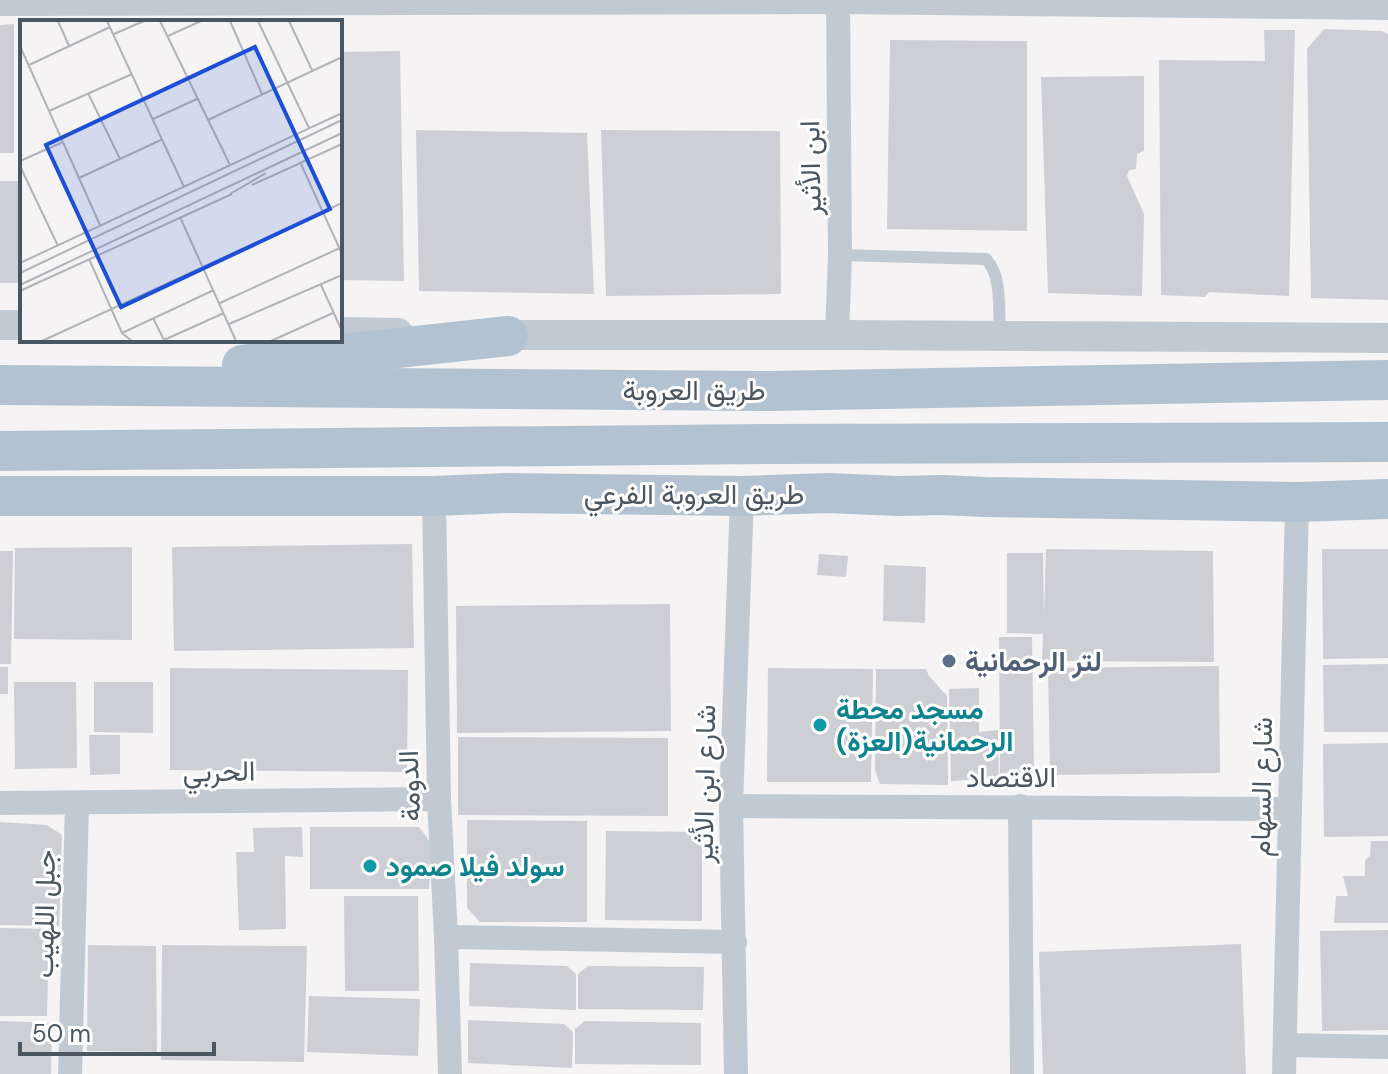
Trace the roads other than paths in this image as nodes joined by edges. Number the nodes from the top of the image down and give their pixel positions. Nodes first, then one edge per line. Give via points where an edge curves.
1 (838, 1) edge
2 (0, 4) edge
3 (1388, 8) edge
4 (47, 9) edge
5 (840, 255) junction
6 (342, 332) edge
7 (837, 335) junction
8 (508, 336) junction
9 (1000, 337) junction
10 (1388, 338) edge
11 (1388, 380) edge
12 (0, 385) edge
13 (60, 385) junction
14 (1388, 442) edge
15 (0, 451) edge
16 (0, 496) edge
17 (434, 496) junction
18 (742, 496) junction
19 (1388, 499) edge
20 (1297, 502) junction
21 (439, 799) junction
22 (0, 803) edge
23 (77, 803) junction
24 (731, 806) junction
25 (1020, 806) junction
26 (1290, 809) junction
27 (446, 937) junction
28 (735, 942) junction
29 (1285, 1045) junction
30 (1388, 1047) edge
31 (70, 1074) edge
32 (450, 1074) edge
33 (736, 1074) edge
34 (1022, 1074) edge
35 (1284, 1074) edge

1 - 3 street
1 - 4 street
1 - 5 street, ابن الأثير
2 - 4 street
5 - 7 street, ابن الأثير
5 - 9 lane via 986,259 996,277
6 - 8 street
7 - 8 street
7 - 9 street
8 - 13 main road
9 - 10 street
11 - 13 main road, طريق العروبة via 770,391
12 - 13 main road, طريق العروبة
14 - 15 main road, طريق العروبة
16 - 17 main road, طريق العروبة الفرعي
17 - 18 main road, طريق العروبة الفرعي
17 - 21 street, الدومة
18 - 20 main road, طريق العروبة الفرعي
18 - 24 street, شارع ابن الأثير
19 - 20 main road, طريق العروبة الفرعي
20 - 26 street, شارع السهام
21 - 23 street, الحربي
21 - 27 street, الدومة
22 - 23 street, الحربي
23 - 31 street, جبل اللهيب
24 - 25 street, الاقتصاد
24 - 28 street, شارع ابن الأثير
25 - 26 street, الاقتصاد
25 - 34 street
26 - 29 street, شارع السهام
27 - 28 street
27 - 32 street, الدومة
28 - 33 street, شارع ابن الأثير
29 - 30 street
29 - 35 street, شارع السهام

